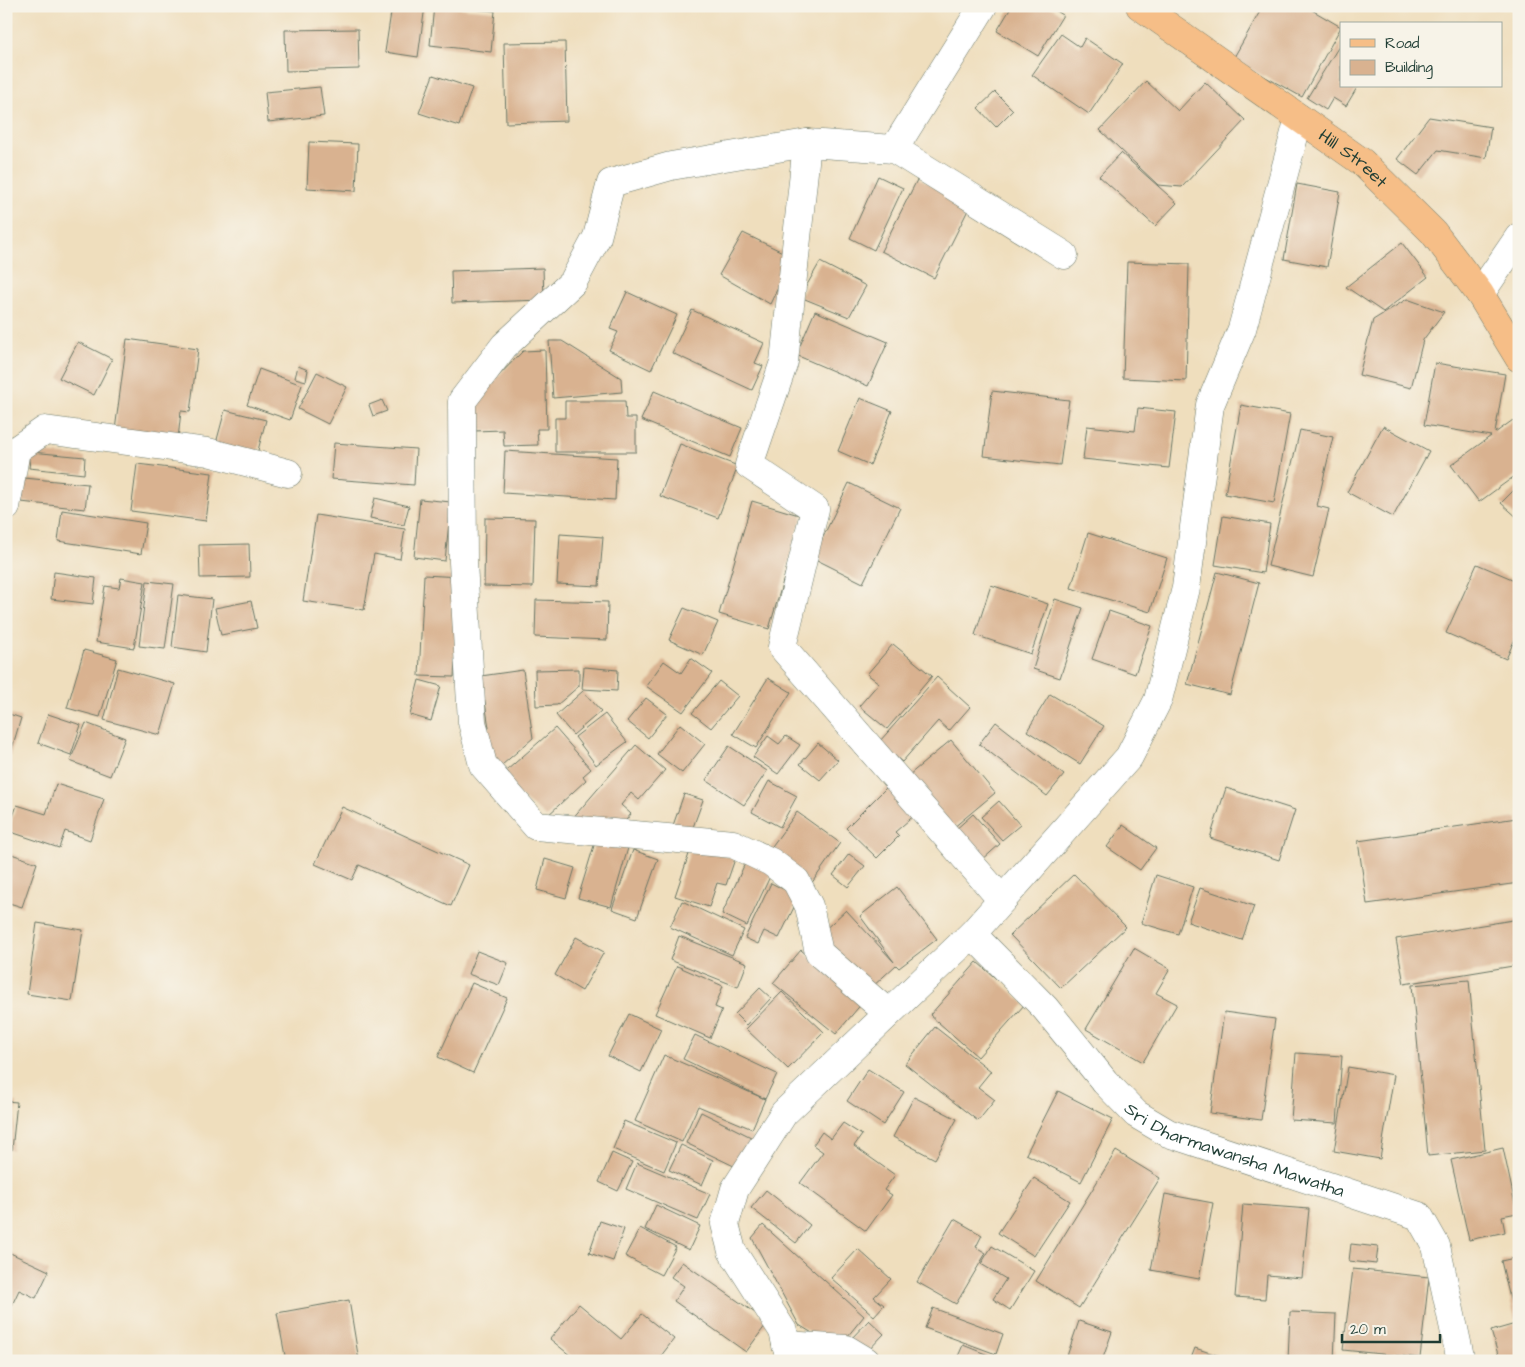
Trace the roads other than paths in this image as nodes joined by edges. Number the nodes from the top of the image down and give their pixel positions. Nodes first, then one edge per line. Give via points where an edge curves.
1 (983, 6) edge
2 (1140, 6) edge
3 (1299, 118) junction
4 (807, 143) junction
5 (894, 149) junction
6 (1519, 238) edge
7 (1064, 255) dead end
8 (1480, 294) junction
9 (1519, 358) edge
10 (288, 473) dead end
11 (6, 507) edge
12 (1002, 900) junction
13 (972, 934) junction
14 (888, 1013) junction
15 (788, 1353) edge
16 (866, 1361) edge
17 (1461, 1361) edge

1 - 5 street
2 - 3 main road, Hill Street
3 - 8 main road, Hill Street via 1362,162 1433,232
3 - 12 street via 1242,329 1210,405 1186,588 1158,700 1129,757
4 - 5 street
4 - 12 street via 784,362 749,465 814,509 782,647
4 - 14 street via 671,166 611,183 597,237 573,282 504,346 462,401 463,562 472,722 483,765 536,826 733,844 771,862 796,881 809,906 819,953
5 - 7 street
6 - 8 street
8 - 9 main road, Hill Street
10 - 11 street via 208,452 45,430 16,450
12 - 13 street
13 - 14 street
13 - 17 street, Sri Dharmawansha Mawatha via 1045,1008 1105,1082 1136,1114 1168,1133 1419,1216 1436,1246
14 - 15 street via 784,1113 735,1189 725,1224 732,1251 783,1331
15 - 16 street via 846,1349

